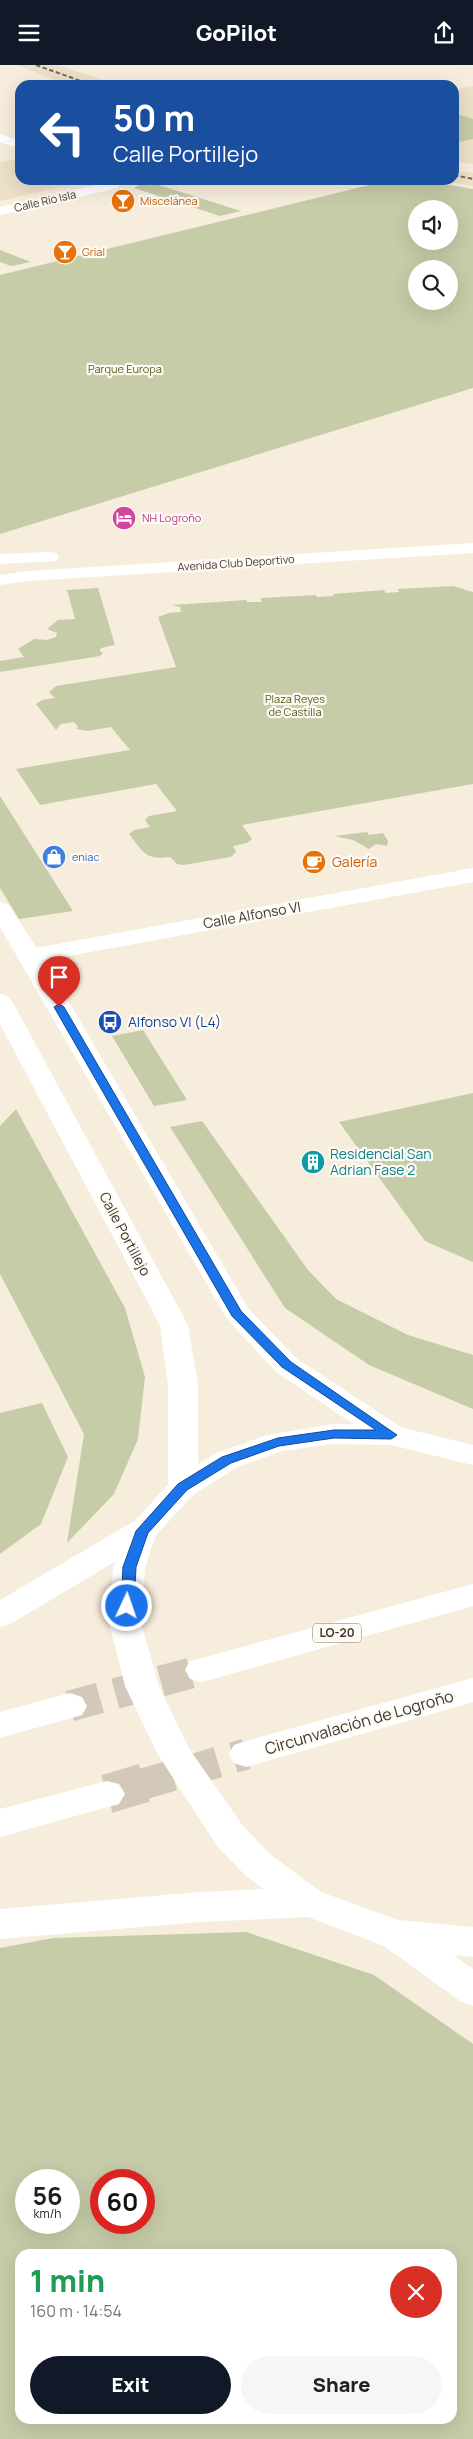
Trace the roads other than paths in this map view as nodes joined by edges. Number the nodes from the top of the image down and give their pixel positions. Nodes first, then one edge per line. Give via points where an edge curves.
1 (0, 138) edge
2 (15, 144) edge
3 (15, 147) edge
4 (0, 151) edge
5 (114, 185) edge
6 (0, 211) edge
7 (473, 548) edge
8 (64, 556) dead end
9 (0, 559) edge
10 (0, 580) edge
11 (473, 875) edge
12 (0, 909) edge
13 (30, 956) junction
14 (0, 1001) edge
15 (391, 1435) junction
16 (472, 1453) edge
17 (183, 1487) junction
18 (142, 1531) junction
19 (473, 1595) edge
20 (0, 1615) edge
21 (202, 1671) tunnel mouth
22 (473, 1689) edge
23 (70, 1706) tunnel mouth
24 (0, 1725) edge
25 (246, 1754) tunnel mouth
26 (107, 1794) tunnel mouth
27 (0, 1823) edge
28 (308, 1902) junction
29 (0, 1924) edge
30 (397, 1935) junction
31 (473, 1942) edge
32 (473, 1990) edge

1 - 2 main road
3 - 4 main road
5 - 6 main road, Calle Río Isla
7 - 10 main road, Avenida Club Deportivo
8 - 9 main road
11 - 13 main road, Calle Alfonso VI
12 - 13 main road
13 - 15 main road via 237,1313 286,1365
14 - 17 main road, Calle Portillejo via 174,1325 183,1385
15 - 16 main road
15 - 17 main road via 334,1434 278,1442 227,1460
17 - 18 main road
18 - 20 main road
18 - 28 main road via 129,1567 126,1626 142,1686 174,1753 230,1836 258,1865
19 - 21 main road, LO-20
22 - 25 main road, Circunvalación de Logroño
23 - 24 main road
26 - 27 main road
28 - 29 main road via 200,1907
28 - 30 main road
30 - 31 main road
30 - 32 main road

